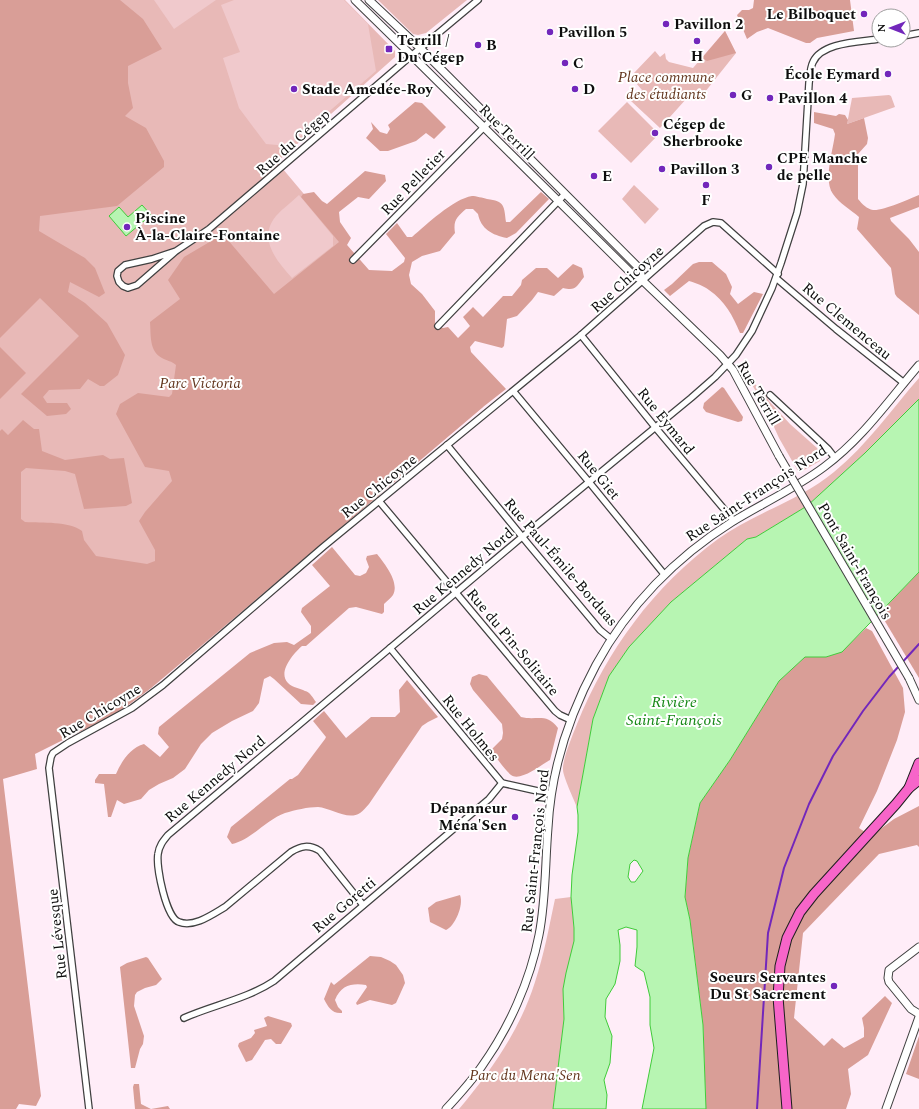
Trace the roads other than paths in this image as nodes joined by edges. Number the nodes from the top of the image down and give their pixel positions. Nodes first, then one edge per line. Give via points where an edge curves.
1 (354, 0) edge
2 (369, 0) edge
3 (478, 0) edge
4 (871, 40) edge
5 (420, 48) junction
6 (412, 55) junction
7 (490, 120) junction
8 (484, 127) junction
9 (565, 194) junction
10 (558, 201) junction
11 (713, 222) joint
12 (176, 251) junction
13 (353, 260) dead end
14 (777, 276) junction
15 (643, 281) junction
16 (438, 326) dead end
17 (582, 335) junction
18 (728, 365) junction
19 (919, 365) edge
20 (904, 383) junction
21 (514, 392) junction
22 (770, 395) dead end
23 (655, 427) junction
24 (447, 445) junction
25 (779, 456) joint
26 (835, 458) junction
27 (589, 482) junction
28 (379, 501) junction
29 (734, 521) junction
30 (522, 537) junction
31 (664, 574) junction
32 (457, 592) junction
33 (612, 639) junction
34 (390, 648) junction
35 (909, 678) junction
36 (919, 688) edge
37 (919, 700) edge
38 (571, 720) junction
39 (51, 757) joint
40 (919, 763) edge
41 (919, 780) edge
42 (502, 783) junction
43 (908, 788) junction
44 (551, 794) junction
45 (363, 905) junction
46 (919, 947) edge
47 (919, 1016) edge
48 (184, 1018) dead end
49 (89, 1109) edge
50 (446, 1109) edge
51 (787, 1109) edge
52 (886, 1109) edge

1 - 6 street, Rue Terrill
2 - 5 street, Rue Terrill
3 - 5 street, Rue du Cégep
4 - 14 street, Rue Kennedy Nord via 830,48 822,51 814,61 809,83 801,194
5 - 6 street, Rue du Cégep
5 - 7 street, Rue Terrill
6 - 8 street, Rue Terrill
6 - 12 street, Rue du Cégep via 229,212
7 - 8 street, Rue Pelletier
7 - 9 street, Rue Terrill
8 - 10 street, Rue Terrill
8 - 13 street, Rue Pelletier
9 - 10 street
9 - 15 street, Rue Terrill via 638,268
10 - 15 street, Rue Terrill via 632,274
10 - 16 street
11 - 14 street, Rue Clemenceau via 721,223
11 - 15 street, Rue Chicoyne via 704,226
12 - 12 street, Rue du Cégep via 125,265 118,271 119,282 128,288 137,285
14 - 18 street, Rue Kennedy Nord via 752,331
14 - 20 street, Rue Clemenceau via 832,325
15 - 17 street, Rue Chicoyne
15 - 18 street, Rue Terrill
17 - 21 street, Rue Chicoyne
17 - 23 street, Rue Eymard
18 - 23 street, Rue Kennedy Nord
18 - 25 street, Rue Terrill
19 - 20 street, Rue Saint-François Nord
20 - 26 street, Rue Saint-François Nord via 888,405
21 - 24 street, Rue Chicoyne
21 - 27 street, Rue Giet
22 - 26 street
23 - 27 street, Rue Kennedy Nord
23 - 29 street, Rue Eymard
24 - 28 street, Rue Chicoyne
24 - 30 street, Rue Paul-Émile-Borduas
25 - 35 street, Pont Saint-François, bridge
26 - 29 street, Rue Saint-François Nord via 809,478
27 - 30 street, Rue Kennedy Nord
27 - 31 street, Rue Giet
28 - 32 street, Rue du Pin-Solitaire
28 - 39 street, Rue Chicoyne via 147,697 112,720 68,743
29 - 31 street, Rue Saint-François Nord via 697,546
30 - 32 street, Rue Kennedy Nord
30 - 33 street, Rue Paul-Émile-Borduas via 600,630
31 - 33 street, Rue Saint-François Nord via 635,607
32 - 34 street, Rue Kennedy Nord
32 - 38 street, Rue du Pin-Solitaire via 555,711
33 - 38 street, Rue Saint-François Nord via 590,677
34 - 42 street, Rue Holmes
34 - 45 street, Rue Kennedy Nord via 168,835 159,847 158,854 160,878 168,908 179,922 191,923 225,907 291,852 302,846 320,851
35 - 36 street
35 - 37 street
38 - 44 street, Rue Saint-François Nord
39 - 49 street, Rue Lévesque via 49,768
40 - 43 main road
41 - 43 main road
42 - 44 street, Rue Holmes
42 - 45 street, Rue Goretti via 489,799
43 - 51 main road via 814,894 800,912 787,938 780,966 778,997
44 - 50 street, Rue Saint-François Nord via 542,919 525,984 511,1017 490,1055
45 - 48 street, Rue Goretti via 265,987
46 - 47 street via 888,974 889,982
47 - 52 street

